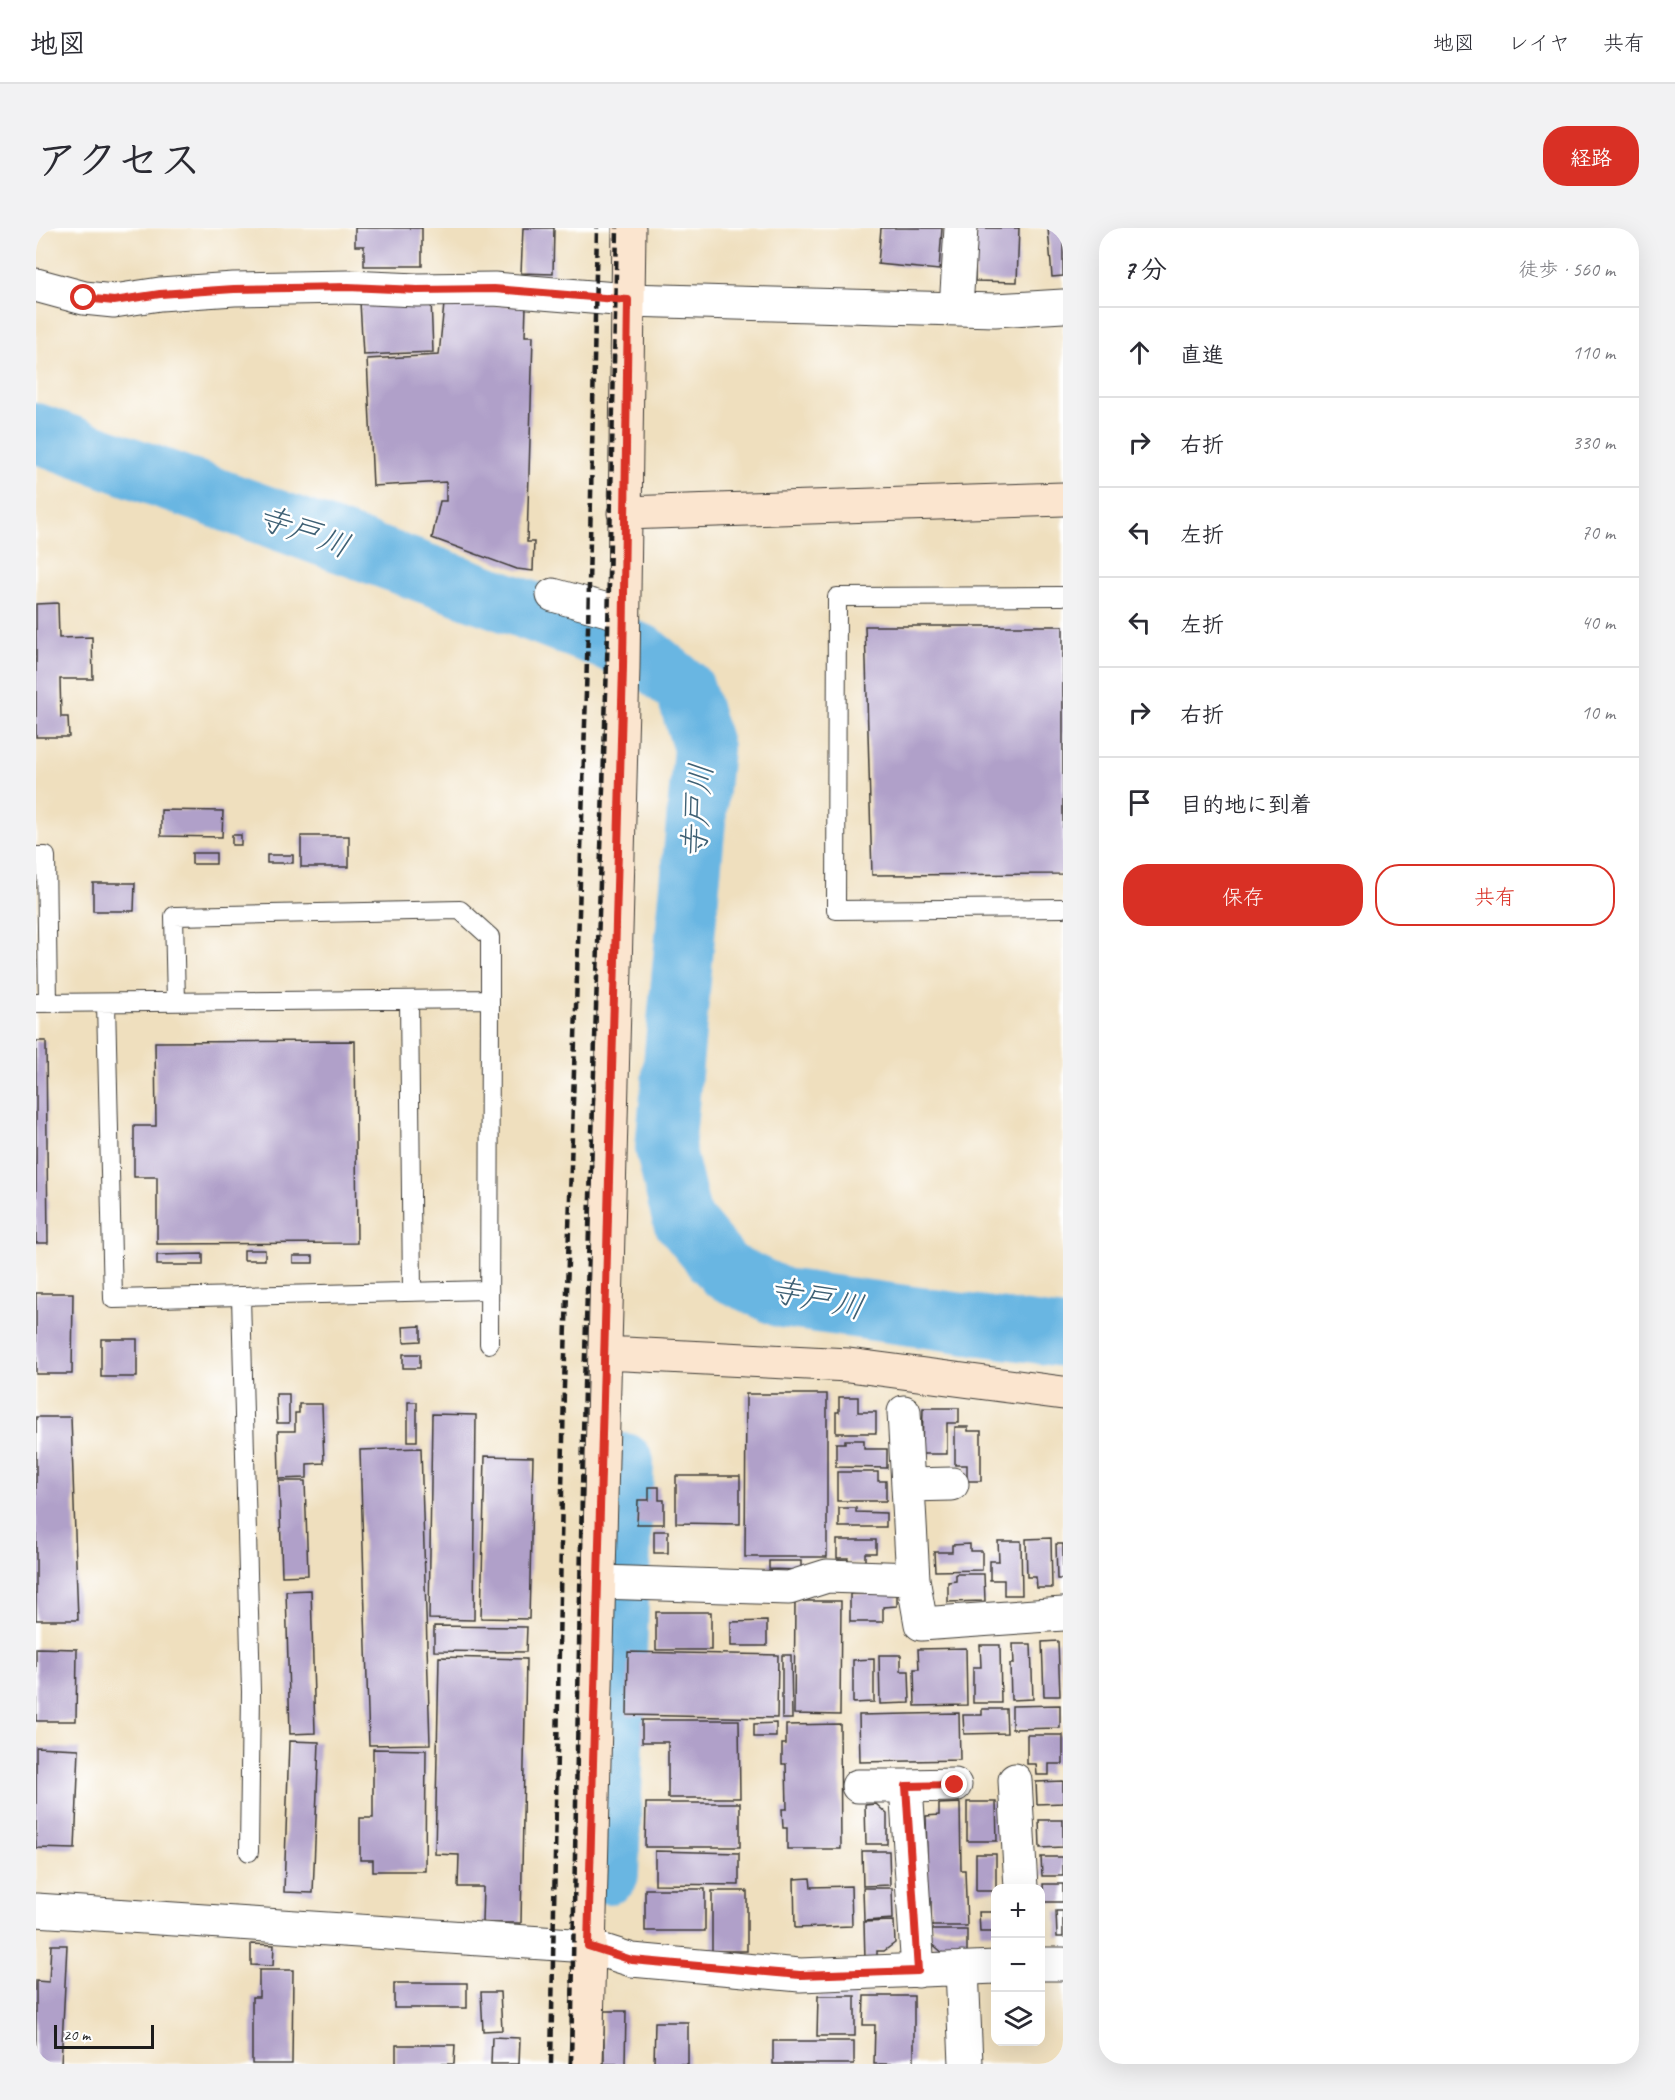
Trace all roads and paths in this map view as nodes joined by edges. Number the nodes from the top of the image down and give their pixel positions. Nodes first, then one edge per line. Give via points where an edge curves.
1 (629, 228) edge
2 (962, 228) edge
3 (36, 285) edge
4 (628, 300) junction
5 (1063, 306) edge
6 (956, 308) junction
7 (1063, 499) edge
8 (624, 513) junction
9 (554, 594) dead end
10 (1063, 596) edge
11 (622, 623) junction
12 (36, 856) edge
13 (1063, 908) edge
14 (490, 999) junction
15 (409, 1000) junction
16 (176, 1002) junction
17 (42, 1003) edge
18 (106, 1003) junction
19 (489, 1290) junction
20 (411, 1292) junction
21 (241, 1296) junction
22 (489, 1344) dead end
23 (605, 1353) junction
24 (1063, 1393) edge
25 (904, 1412) dead end
26 (952, 1484) dead end
27 (909, 1485) junction
28 (913, 1578) junction
29 (599, 1582) junction
30 (1063, 1614) edge
31 (1015, 1780) dead end
32 (955, 1785) dead end
33 (858, 1786) dead end
34 (906, 1786) junction
35 (249, 1852) dead end
36 (1021, 1884) edge
37 (36, 1910) edge
38 (588, 1946) junction
39 (1045, 1964) edge
40 (1063, 1964) edge
41 (991, 1967) edge
42 (962, 1968) junction
43 (918, 1971) junction
44 (586, 2064) edge
45 (966, 2064) edge

1 - 4 street
2 - 6 street
3 - 4 street via 84,298 114,301 191,292 348,287 494,289
4 - 6 street
4 - 8 street
5 - 6 street
7 - 8 street
8 - 11 street
9 - 11 street
10 - 13 lane via 837,597 836,910
11 - 23 street
12 - 17 lane via 46,856
14 - 15 lane
14 - 16 lane via 490,937 460,910 174,916
14 - 19 lane
15 - 16 lane
15 - 20 lane
16 - 18 lane
17 - 18 lane
18 - 21 lane via 113,1299
19 - 20 lane
19 - 22 lane
20 - 21 lane
21 - 35 lane via 251,1692
23 - 24 street via 849,1365
23 - 29 street
25 - 27 street
26 - 27 street
27 - 28 street
28 - 29 street via 827,1576 789,1588
28 - 30 street via 921,1624
29 - 38 street
31 - 36 street
32 - 34 street
33 - 34 street
34 - 43 street
37 - 38 street
38 - 43 street via 632,1960 800,1975
38 - 44 street
39 - 40 street
41 - 42 street
42 - 43 street
42 - 45 street

